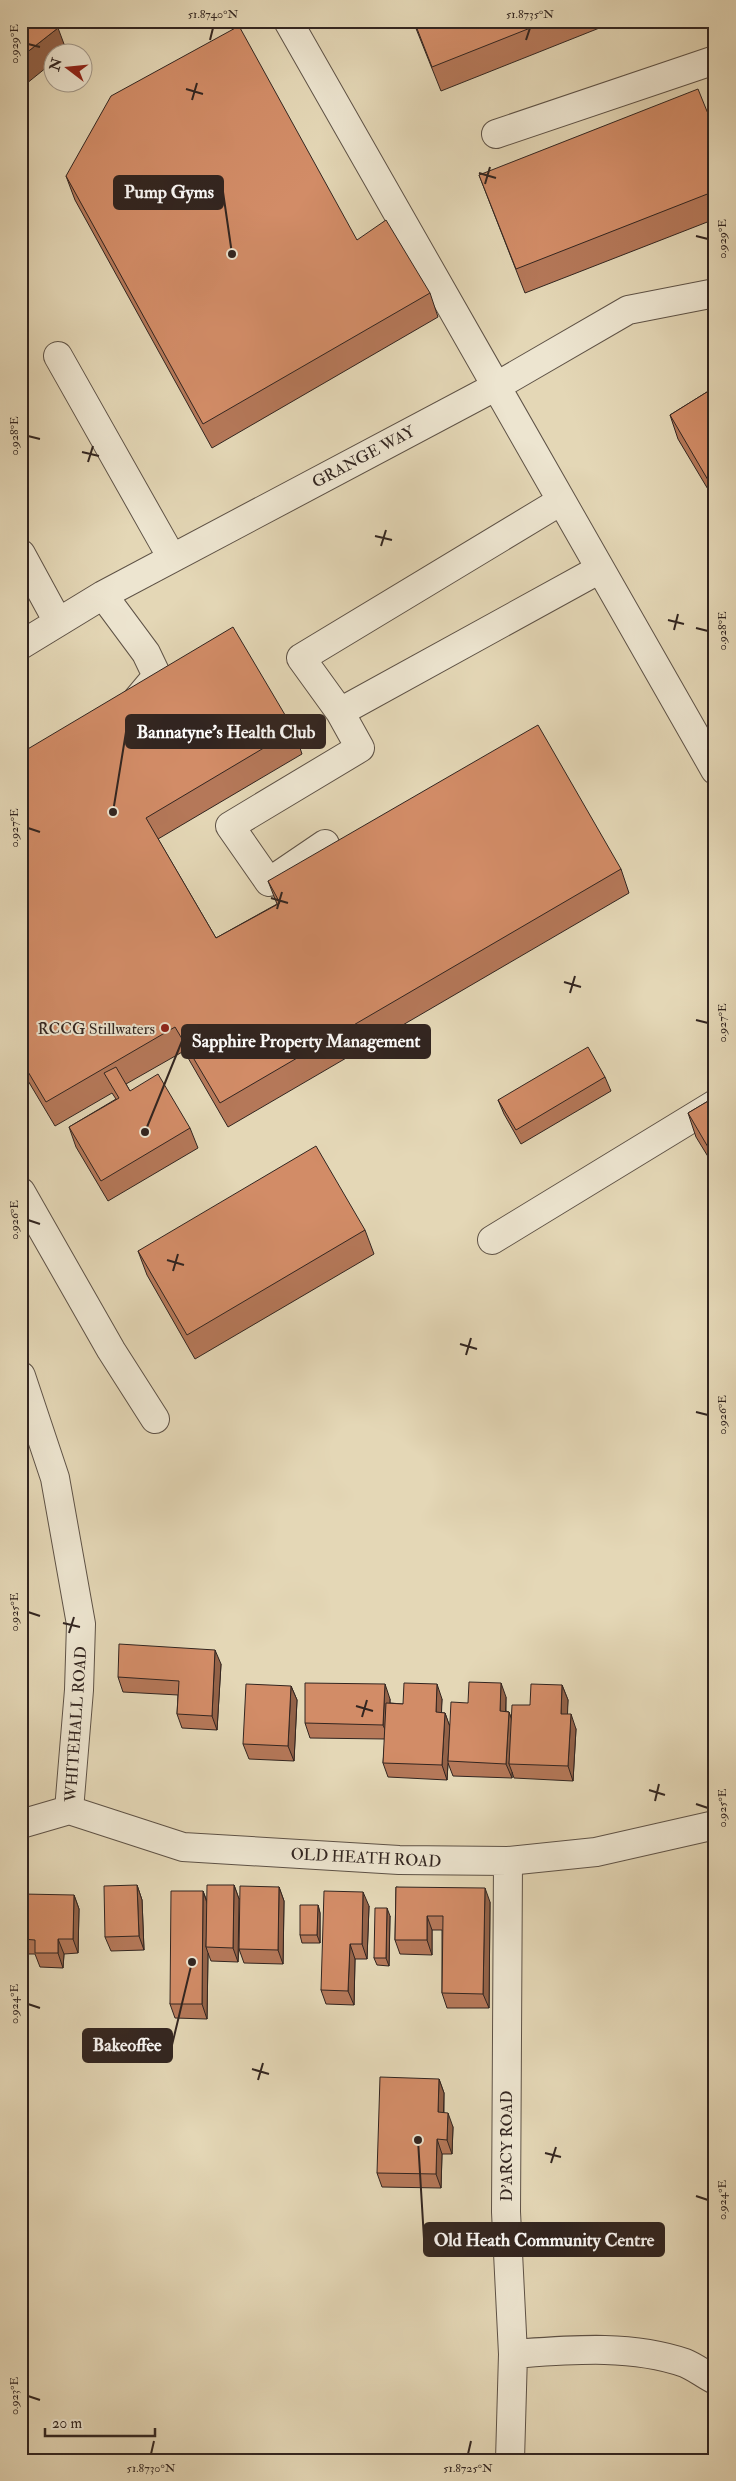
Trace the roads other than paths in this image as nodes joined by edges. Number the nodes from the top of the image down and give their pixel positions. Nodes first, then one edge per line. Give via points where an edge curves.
1 (288, 21) edge
2 (715, 60) edge
3 (496, 134) dead end
4 (715, 292) edge
5 (58, 356) dead end
6 (495, 386) junction
7 (561, 501) junction
8 (21, 555) edge
9 (172, 558) junction
10 (600, 570) junction
11 (103, 595) junction
12 (58, 622) junction
13 (21, 645) edge
14 (340, 712) junction
15 (111, 715) edge
16 (715, 770) edge
17 (325, 844) dead end
18 (715, 1104) edge
19 (21, 1192) edge
20 (492, 1240) dead end
21 (21, 1376) edge
22 (155, 1419) dead end
23 (69, 1810) junction
24 (21, 1824) edge
25 (715, 1825) edge
26 (508, 1861) junction
27 (513, 2354) junction
28 (715, 2380) edge
29 (510, 2460) edge

1 - 6 street via 460,319
2 - 3 street
4 - 6 street, GRANGE WAY via 628,310
5 - 9 street
6 - 7 street
6 - 9 street, GRANGE WAY
7 - 10 street
7 - 14 street via 301,658
8 - 12 street
9 - 11 street, GRANGE WAY
10 - 14 street
10 - 16 street
11 - 12 street, GRANGE WAY
11 - 15 street via 146,653 157,676 136,700
12 - 13 street, GRANGE WAY
14 - 17 street via 360,748 230,826 270,882
18 - 20 street
19 - 22 street via 111,1350
21 - 23 street, WHITEHALL ROAD via 55,1478 81,1624
23 - 24 street
23 - 26 street, OLD HEATH ROAD via 183,1848 399,1860
25 - 26 street, OLD HEATH ROAD via 596,1852
26 - 27 street, D'ARCY ROAD via 506,2212
27 - 28 street via 582,2350 650,2355 686,2363
27 - 29 street, D'ARCY ROAD

